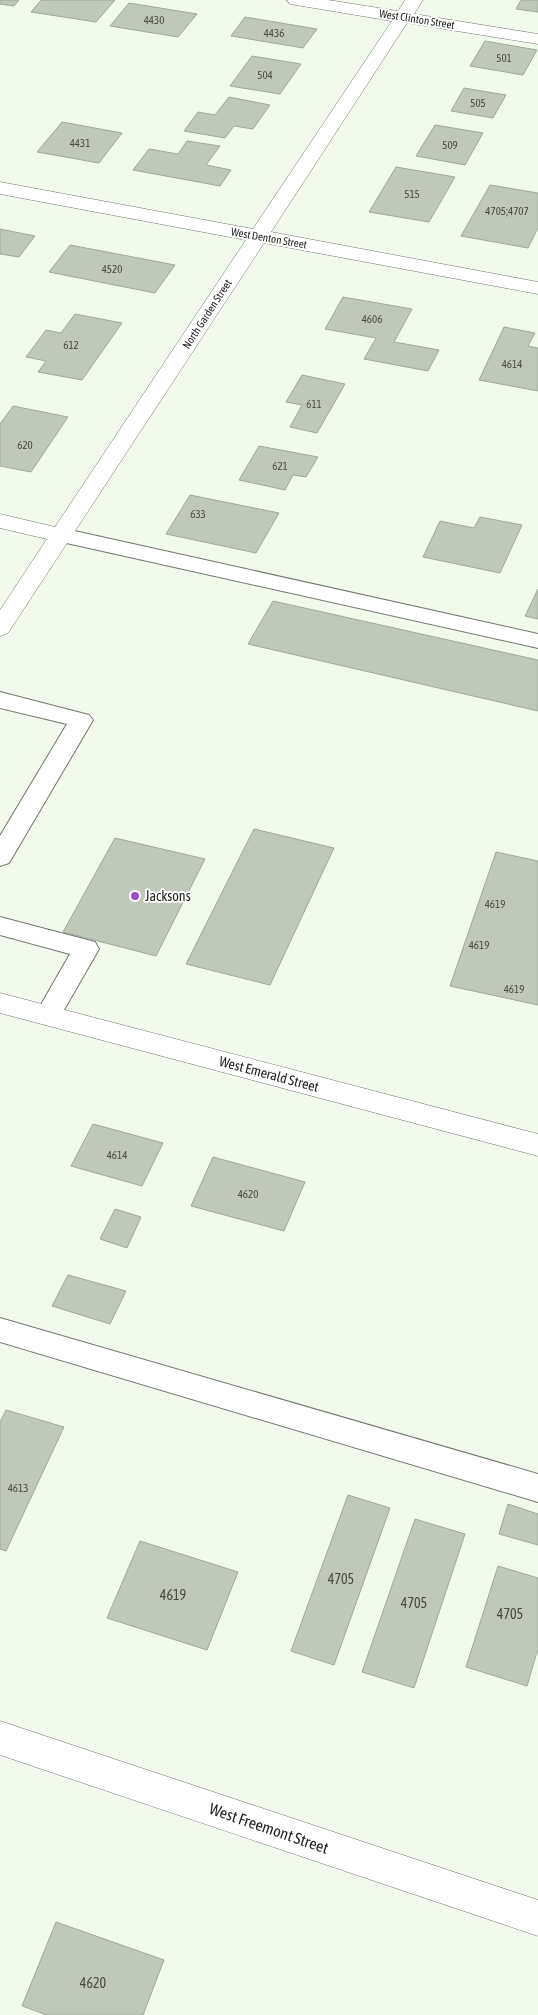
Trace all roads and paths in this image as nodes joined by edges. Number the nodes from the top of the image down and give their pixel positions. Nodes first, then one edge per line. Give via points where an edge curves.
1 (296, 0) edge
2 (414, 0) edge
3 (403, 17) junction
4 (538, 39) edge
5 (0, 188) edge
6 (259, 236) junction
7 (538, 288) edge
8 (0, 521) edge
9 (62, 535) junction
10 (0, 628) edge
11 (538, 641) edge
12 (0, 700) edge
13 (0, 856) edge
14 (0, 926) edge
15 (0, 1002) edge
16 (48, 1015) junction
17 (538, 1146) edge
18 (0, 1330) edge
19 (538, 1488) edge
20 (0, 1738) edge
21 (538, 1918) edge

1 - 3 street, West Clinton Street
2 - 3 street, North Garden Street
3 - 4 street, West Clinton Street
3 - 6 street, North Garden Street
5 - 6 street, West Denton Street
6 - 7 street, West Denton Street
6 - 9 street, North Garden Street
8 - 9 street
9 - 10 street, North Garden Street
9 - 11 lane
12 - 13 lane via 81,720
14 - 16 lane via 86,949
15 - 16 street, West Emerald Street
16 - 17 street, West Emerald Street
18 - 19 lane
20 - 21 street, West Freemont Street

